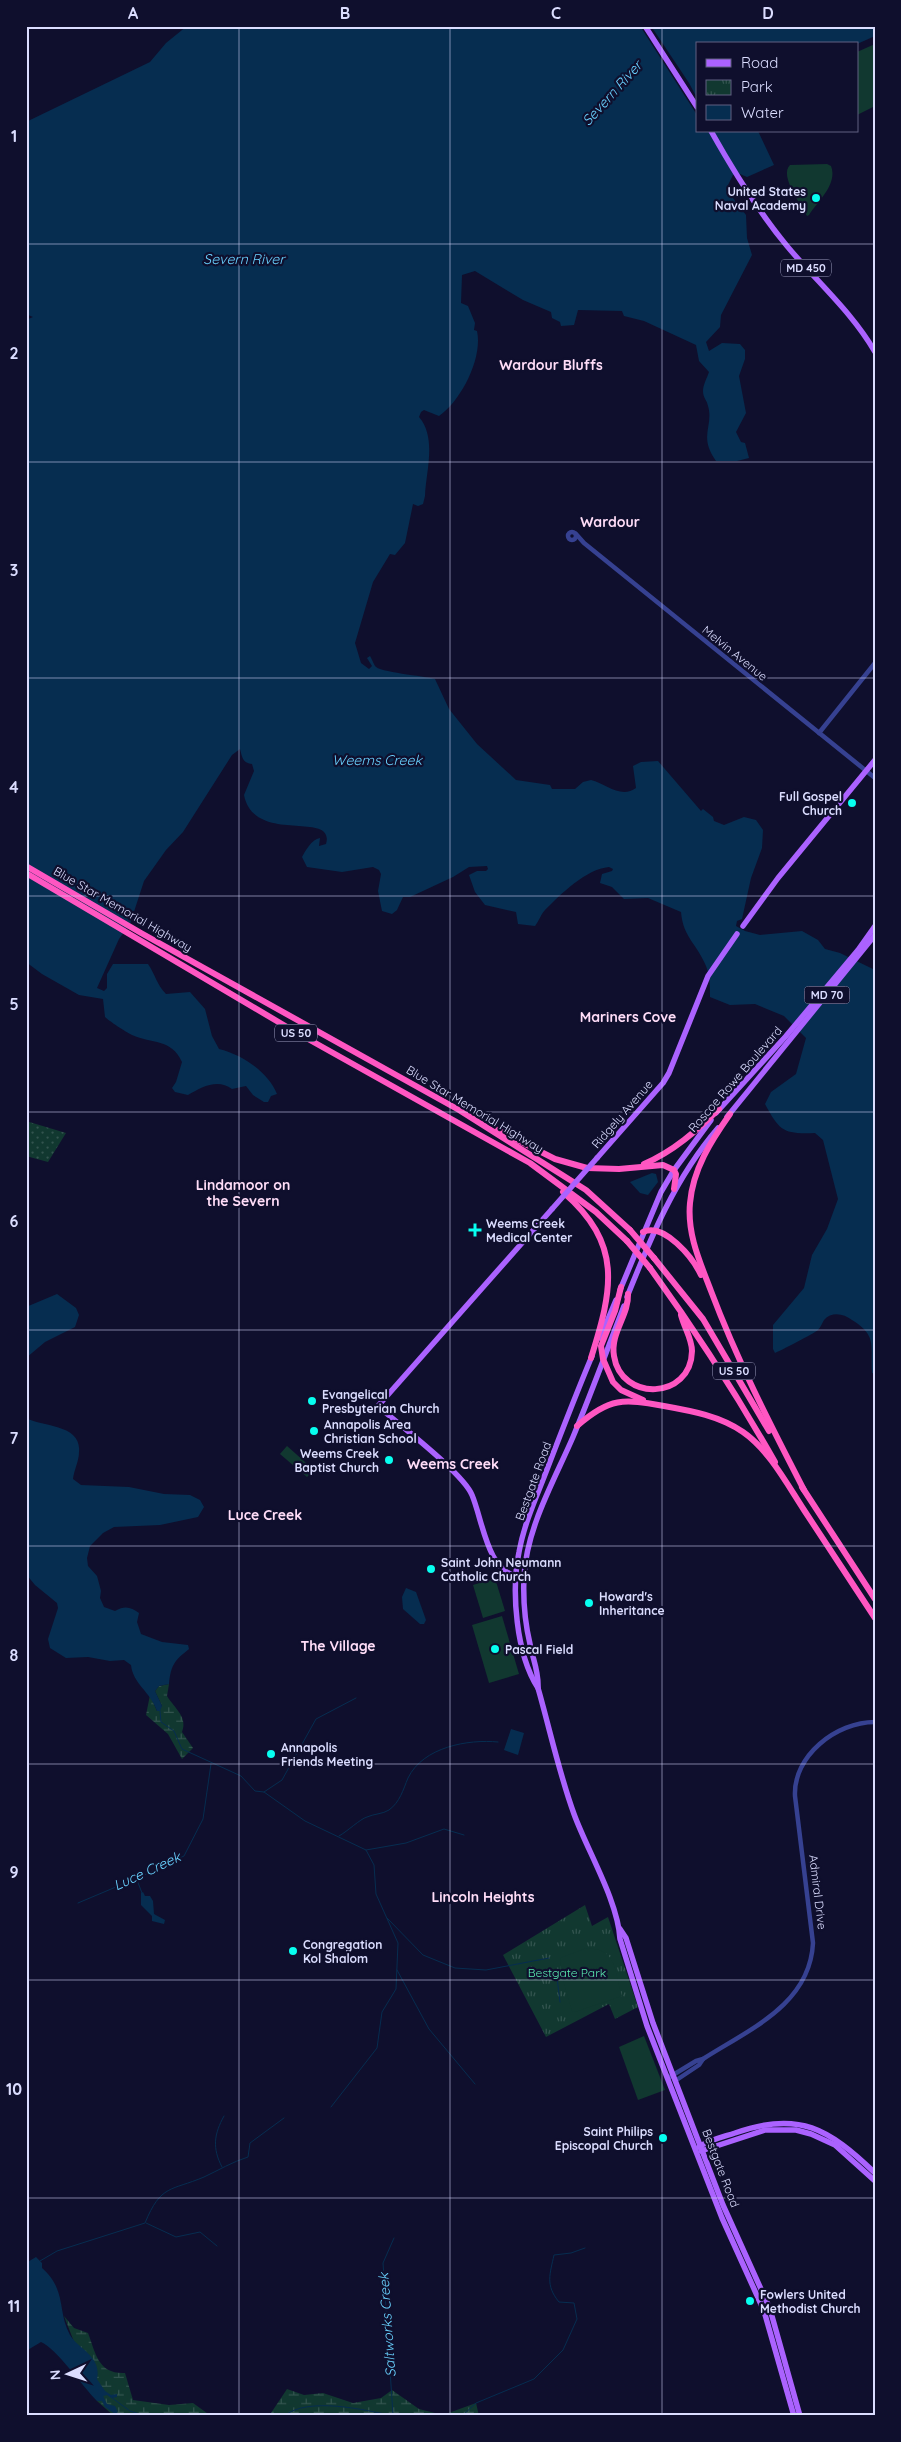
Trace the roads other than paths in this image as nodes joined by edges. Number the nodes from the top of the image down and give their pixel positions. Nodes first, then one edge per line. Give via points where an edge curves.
1 (645, 26) edge
2 (696, 105) edge
3 (712, 132) edge
4 (875, 352) edge
5 (575, 537) dead end
6 (875, 663) edge
7 (819, 733) junction
8 (875, 760) edge
9 (866, 771) junction
10 (875, 778) edge
11 (26, 866) edge
12 (26, 873) edge
13 (742, 926) joint
14 (875, 926) edge
15 (737, 934) joint
16 (875, 935) edge
17 (140, 936) junction
18 (859, 952) junction
19 (791, 1035) junction
20 (720, 1109) junction
21 (459, 1110) junction
22 (730, 1114) junction
23 (458, 1122) junction
24 (633, 1168) junction
25 (674, 1170) junction
26 (674, 1189) junction
27 (655, 1230) junction
28 (643, 1232) junction
29 (621, 1287) junction
30 (628, 1294) junction
31 (678, 1306) junction
32 (717, 1307) junction
33 (591, 1358) junction
34 (603, 1359) junction
35 (651, 1404) junction
36 (577, 1426) junction
37 (790, 1489) junction
38 (804, 1490) junction
39 (516, 1577) junction
40 (524, 1578) junction
41 (875, 1599) edge
42 (875, 1618) edge
43 (538, 1688) junction
44 (875, 1722) edge
45 (672, 2079) junction
46 (702, 2149) junction
47 (696, 2151) junction
48 (875, 2173) edge
49 (875, 2181) edge
50 (770, 2318) junction
51 (794, 2416) edge
52 (800, 2416) edge

1 - 2 main road
3 - 4 main road, MD 450 via 762,215 853,321
5 - 7 street, Melvin Avenue
6 - 7 street
7 - 9 street, Melvin Avenue
8 - 9 main road, Ridgely Avenue
9 - 10 street, Melvin Avenue
9 - 13 main road, Ridgely Avenue
11 - 17 highway, Blue Star Memorial Highway / US 50
12 - 17 highway, Blue Star Memorial Highway / US 50
13 - 15 street, Ridgely Avenue
14 - 18 main road, Roscoe Rowe Boulevard / MD 70
15 - 39 main road, Ridgely Avenue, bridge via 708,976 666,1078 654,1096 378,1406 467,1486 493,1558 506,1574
16 - 18 main road, Roscoe Rowe Boulevard / MD 70
17 - 21 highway, Blue Star Memorial Highway / US 50
17 - 23 highway, Blue Star Memorial Highway / US 50 via 292,1030
18 - 19 main road, Roscoe Rowe Boulevard / MD 70
19 - 20 main road, Roscoe Rowe Boulevard / MD 70
19 - 22 main road, Roscoe Rowe Boulevard / MD 70
20 - 24 highway via 669,1152
20 - 25 main road, Roscoe Rowe Boulevard / MD 70
21 - 24 highway via 562,1161 587,1168
21 - 38 highway, Blue Star Memorial Highway / US 50, bridge via 586,1190 630,1230 703,1318
22 - 26 main road, Roscoe Rowe Boulevard / MD 70 via 697,1154
22 - 32 highway via 703,1157 690,1204 693,1240
23 - 31 highway, Blue Star Memorial Highway / US 50, bridge via 550,1176 596,1212 627,1241
23 - 33 highway via 554,1184 578,1205 598,1230 609,1282
24 - 25 highway via 663,1165
25 - 26 highway
25 - 28 main road, Roscoe Rowe Boulevard / MD 70
26 - 27 main road, Roscoe Rowe Boulevard / MD 70
27 - 28 highway
27 - 30 main road, Roscoe Rowe Boulevard / MD 70
27 - 32 highway via 676,1243 691,1258
28 - 29 main road, Roscoe Rowe Boulevard / MD 70
29 - 33 main road, Bestgate Road / MD 70
29 - 34 highway via 601,1346
30 - 31 highway via 615,1334 613,1354 621,1376 640,1388 658,1391 667,1388 689,1368 692,1349
30 - 34 main road, Bestgate Road / MD 70
31 - 37 highway, Blue Star Memorial Highway / US 50 via 753,1422
32 - 38 highway via 750,1384
33 - 39 main road, Bestgate Road / MD 70 via 530,1516 519,1552
34 - 35 highway via 613,1382 621,1390
34 - 36 main road, Bestgate Road / MD 70
35 - 36 highway via 625,1401 608,1404
35 - 37 highway via 711,1416 744,1433 759,1446
36 - 40 main road, Bestgate Road / MD 70 via 533,1530
37 - 42 highway, US 50
38 - 41 highway, US 50
39 - 40 main road
39 - 43 main road, Bestgate Road / MD 70 via 520,1637 530,1676
40 - 43 main road, Bestgate Road / MD 70 via 525,1617 539,1676
43 - 45 main road, Bestgate Road / MD 70 via 567,1791 619,1928 626,1938 645,2009
44 - 45 street, Admiral Drive via 851,1726 824,1741 808,1756 797,1775 795,1796 813,1936 812,1958 805,1978 785,2005 699,2065
45 - 46 main road, Bestgate Road
45 - 47 main road, Bestgate Road
46 - 47 main road
46 - 48 main road via 758,2126 797,2124 831,2136
46 - 49 main road via 765,2130 803,2131 835,2145
46 - 50 main road, Bestgate Road
47 - 50 main road, Bestgate Road via 722,2218
50 - 51 main road, Bestgate Road
50 - 52 main road, Bestgate Road

